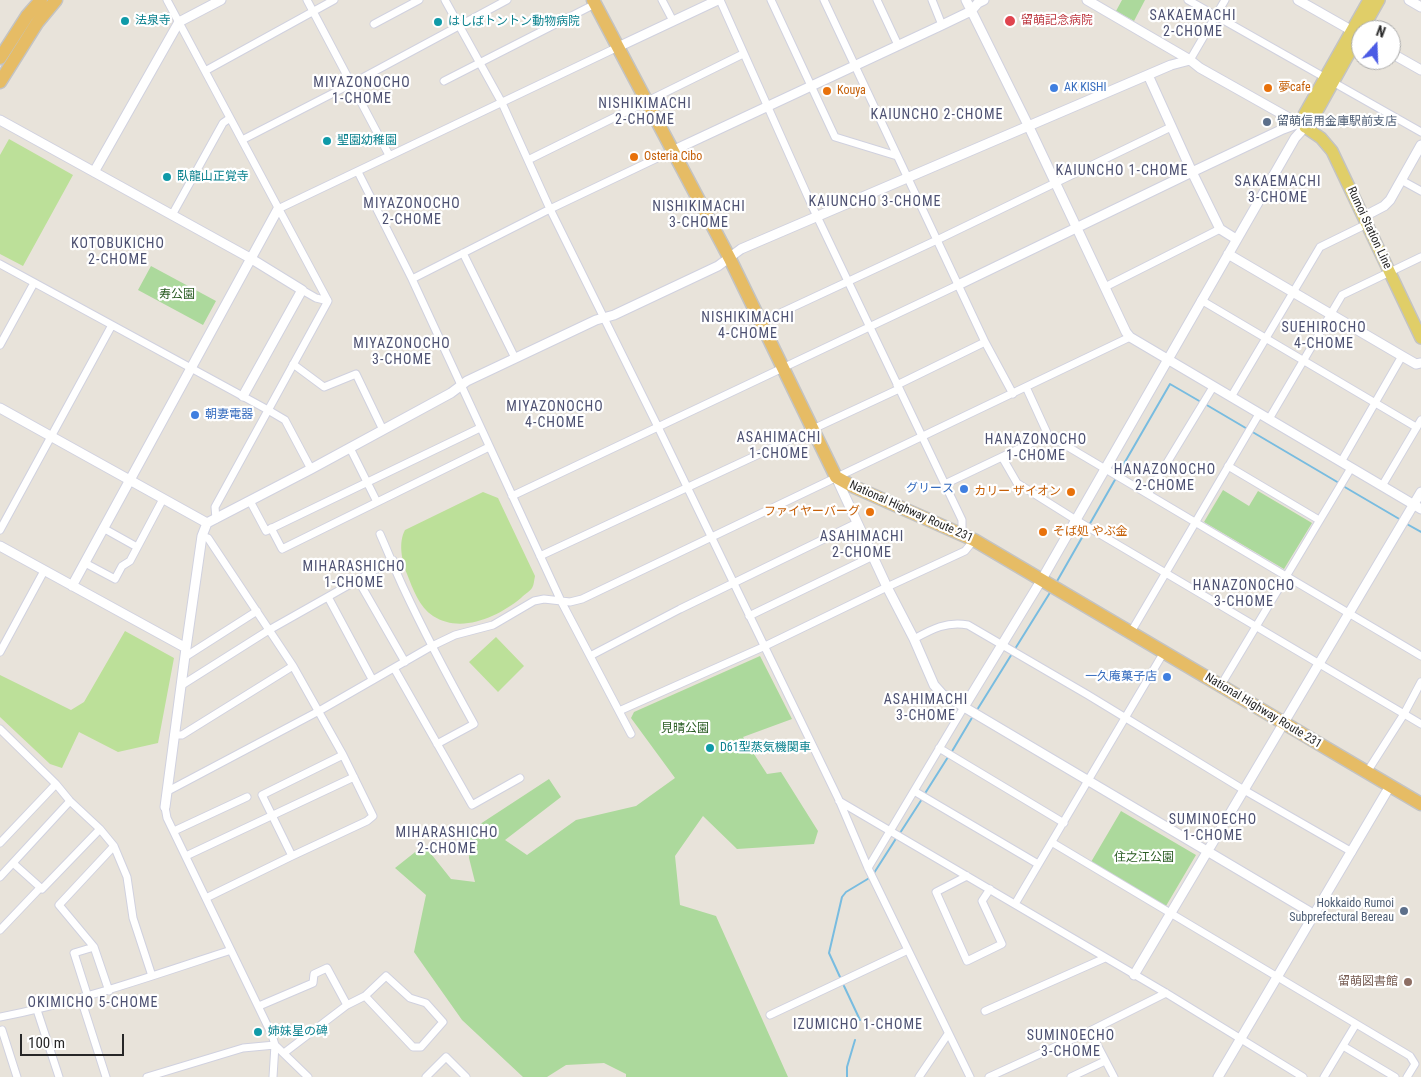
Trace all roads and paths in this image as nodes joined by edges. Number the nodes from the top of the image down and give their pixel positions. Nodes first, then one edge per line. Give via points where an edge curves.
1 (41, 0) edge
2 (56, 0) edge
3 (167, 0) edge
4 (222, 0) edge
5 (307, 0) edge
6 (334, 0) edge
7 (419, 0) edge
8 (446, 0) edge
9 (508, 0) edge
10 (662, 0) edge
11 (719, 0) edge
12 (771, 0) edge
13 (824, 0) edge
14 (877, 0) edge
15 (932, 0) edge
16 (966, 0) edge
17 (984, 0) edge
18 (1086, 0) edge
19 (1188, 0) edge
20 (1225, 0) edge
21 (1298, 0) edge
22 (1368, 0) edge
23 (1379, 0) edge
24 (1409, 0) edge
25 (594, 2) edge
26 (1421, 7) edge
27 (971, 11) junction
28 (313, 12) junction
29 (1216, 16) junction
30 (1363, 20) edge
31 (1367, 20) edge
32 (673, 21) junction
33 (178, 22) junction
34 (374, 24) dead end
35 (942, 25) junction
36 (460, 26) junction
37 (1351, 29) edge
38 (898, 45) junction
39 (1351, 46) edge
40 (618, 47) junction
41 (743, 54) junction
42 (0, 58) edge
43 (1401, 59) edge
44 (1190, 60) junction
45 (480, 62) junction
46 (855, 66) junction
47 (1421, 70) edge
48 (205, 71) junction
49 (1148, 75) junction
50 (1329, 80) junction
51 (444, 81) dead end
52 (0, 82) edge
53 (351, 84) junction
54 (811, 86) junction
55 (502, 103) junction
56 (646, 103) junction
57 (766, 106) junction
58 (230, 118) junction
59 (0, 120) edge
60 (1302, 125) junction
61 (1029, 126) junction
62 (1171, 127) junction
63 (1421, 132) edge
64 (242, 140) junction
65 (1421, 145) edge
66 (672, 151) junction
67 (389, 155) junction
68 (897, 156) junction
69 (528, 160) junction
70 (94, 172) junction
71 (358, 172) junction
72 (1192, 172) junction
73 (907, 178) junction
74 (1401, 180) junction
75 (1055, 183) junction
76 (1421, 191) edge
77 (278, 209) junction
78 (550, 209) junction
79 (172, 215) junction
80 (817, 216) junction
81 (1365, 221) junction
82 (1077, 228) junction
83 (1220, 229) junction
84 (937, 240) junction
85 (1236, 240) junction
86 (462, 253) junction
87 (1228, 254) junction
88 (1421, 257) edge
89 (250, 258) junction
90 (730, 259) junction
91 (0, 264) edge
92 (1390, 272) junction
93 (412, 279) junction
94 (848, 282) junction
95 (34, 283) junction
96 (958, 285) junction
97 (1105, 287) junction
98 (302, 290) junction
99 (1292, 292) junction
100 (328, 300) junction
101 (1201, 300) junction
102 (1331, 315) junction
103 (605, 318) junction
104 (761, 322) junction
105 (112, 325) junction
106 (870, 328) junction
107 (1420, 333) edge
108 (1130, 337) junction
109 (1265, 338) junction
110 (985, 342) junction
111 (0, 345) edge
112 (1402, 356) junction
113 (515, 358) junction
114 (1167, 359) junction
115 (1304, 361) junction
116 (1421, 363) edge
117 (293, 364) junction
118 (784, 368) junction
119 (190, 369) junction
120 (460, 386) junction
121 (898, 387) junction
122 (1026, 387) junction
123 (1214, 387) junction
124 (1013, 394) junction
125 (243, 396) junction
126 (1231, 397) junction
127 (1375, 403) junction
128 (0, 408) edge
129 (268, 410) junction
130 (1259, 414) junction
131 (1269, 419) junction
132 (1421, 420) edge
133 (658, 427) junction
134 (480, 428) junction
135 (813, 428) junction
136 (1416, 428) junction
137 (383, 430) junction
138 (1048, 434) junction
139 (51, 436) junction
140 (921, 436) junction
141 (489, 447) junction
142 (350, 448) junction
143 (1002, 457) junction
144 (1341, 462) junction
145 (1228, 466) junction
146 (1105, 468) junction
147 (1351, 468) junction
148 (311, 469) junction
149 (836, 477) junction
150 (129, 480) junction
151 (368, 482) junction
152 (945, 484) junction
153 (1382, 486) junction
154 (688, 488) junction
155 (1421, 492) edge
156 (1148, 494) junction
157 (512, 496) junction
158 (163, 499) junction
159 (250, 501) junction
160 (378, 502) junction
161 (1417, 507) edge
162 (216, 519) junction
163 (1076, 520) junction
164 (1319, 520) junction
165 (1194, 522) junction
166 (206, 523) junction
167 (857, 523) junction
168 (103, 528) junction
169 (271, 528) junction
170 (0, 530) edge
171 (380, 534) dead end
172 (202, 536) junction
173 (711, 536) junction
174 (968, 537) junction
175 (0, 546) edge
176 (137, 547) junction
177 (540, 556) junction
178 (873, 556) junction
179 (392, 560) junction
180 (85, 563) junction
181 (44, 571) junction
182 (1165, 573) junction
183 (1286, 577) junction
184 (1042, 579) junction
185 (358, 580) junction
186 (733, 582) junction
187 (72, 586) junction
188 (887, 586) junction
189 (328, 597) junction
190 (561, 601) junction
191 (256, 611) junction
192 (1349, 614) junction
193 (749, 616) junction
194 (1256, 627) junction
195 (269, 630) junction
196 (1131, 632) junction
197 (914, 639) junction
198 (1002, 644) junction
199 (432, 646) junction
200 (763, 647) junction
201 (0, 652) edge
202 (185, 652) junction
203 (1164, 652) junction
204 (590, 656) junction
205 (1421, 656) edge
206 (405, 662) junction
207 (1320, 664) junction
208 (293, 666) junction
209 (394, 668) junction
210 (372, 679) junction
211 (1421, 682) edge
212 (182, 685) junction
213 (1221, 685) junction
214 (964, 707) junction
215 (319, 710) junction
216 (619, 711) junction
217 (1404, 714) junction
218 (1125, 717) junction
219 (1283, 723) junction
220 (1421, 724) edge
221 (0, 729) edge
222 (631, 734) dead end
223 (174, 735) junction
224 (437, 744) junction
225 (940, 748) junction
226 (343, 755) junction
227 (1367, 772) junction
228 (354, 777) junction
229 (520, 778) dead end
230 (1089, 781) junction
231 (56, 784) junction
232 (1390, 786) junction
233 (1244, 790) junction
234 (168, 791) junction
235 (914, 791) junction
236 (247, 797) dead end
237 (839, 800) junction
238 (70, 801) junction
239 (1421, 804) edge
240 (165, 808) joint
241 (272, 815) junction
242 (1064, 823) junction
243 (100, 829) junction
244 (174, 831) junction
245 (889, 831) junction
246 (0, 843) edge
247 (1052, 843) junction
248 (114, 846) junction
249 (1207, 851) junction
250 (1352, 852) junction
251 (186, 856) junction
252 (292, 856) junction
253 (13, 862) junction
254 (1038, 864) junction
255 (868, 868) junction
256 (967, 876) junction
257 (0, 877) edge
258 (40, 888) junction
259 (990, 889) junction
260 (206, 898) junction
261 (1015, 904) junction
262 (1170, 913) junction
263 (1314, 915) junction
264 (0, 930) edge
265 (94, 947) junction
266 (232, 950) junction
267 (908, 950) junction
268 (1105, 958) junction
269 (1134, 975) junction
270 (152, 976) junction
271 (1277, 977) junction
272 (109, 991) junction
273 (1166, 993) junction
274 (365, 996) junction
275 (85, 998) junction
276 (347, 1005) junction
277 (259, 1006) junction
278 (37, 1010) junction
279 (985, 1010) dead end
280 (770, 1015) dead end
281 (0, 1017) edge
282 (1356, 1024) junction
283 (0, 1031) edge
284 (1090, 1031) junction
285 (948, 1034) junction
286 (1240, 1039) junction
287 (275, 1045) junction
288 (1343, 1046) junction
289 (284, 1053) junction
290 (1105, 1061) junction
291 (17, 1077) edge
292 (59, 1077) edge
293 (106, 1077) edge
294 (147, 1077) edge
295 (273, 1077) edge
296 (308, 1077) edge
297 (426, 1077) edge
298 (466, 1077) edge
299 (919, 1077) edge
300 (970, 1077) edge
301 (988, 1077) edge
302 (1071, 1077) edge
303 (1114, 1077) edge
304 (1218, 1077) edge
305 (1303, 1077) edge
306 (1324, 1077) edge
307 (1395, 1077) edge
308 (1407, 1077) edge

1 - 42 highway
2 - 52 highway via 37,22
3 - 33 street
4 - 33 street
5 - 28 street
6 - 28 street
7 - 34 street
8 - 36 street
9 - 36 street
10 - 32 street
11 - 32 street
11 - 41 street
12 - 54 street
13 - 46 street
14 - 38 street
15 - 35 street
16 - 27 street
17 - 27 street
18 - 44 street
19 - 29 street
20 - 29 street
21 - 37 street
22 - 30 main road
23 - 31 main road
24 - 26 street
25 - 40 highway, National Highway Route 231
25 - 45 street
27 - 35 street
27 - 61 street
28 - 48 street
28 - 53 street
29 - 44 street
29 - 50 street
32 - 40 street
33 - 48 street
33 - 70 street
35 - 38 street
36 - 45 street
36 - 53 street
38 - 46 street
39 - 50 main road
40 - 55 street
40 - 56 highway, National Highway Route 231
41 - 56 street
41 - 57 street
43 - 47 street
44 - 49 street
44 - 60 street
45 - 51 street
45 - 55 street
46 - 54 street
46 - 68 street
48 - 58 street
49 - 61 street
49 - 62 street
50 - 60 main road via 1312,120
50 - 63 street
53 - 64 street
53 - 67 street
54 - 57 street
54 - 68 street via 835,137
55 - 67 street
55 - 69 street
56 - 66 highway, National Highway Route 231
56 - 69 street
57 - 66 street
57 - 80 street
58 - 64 street
58 - 79 street via 222,123
59 - 70 street
60 - 72 street via 1283,129
60 - 81 main road, Rumoi Station Line via 1321,138 1332,151
60 - 85 street
61 - 73 street
61 - 75 street
62 - 72 street
62 - 75 street
64 - 77 street
65 - 74 street
66 - 78 street
66 - 90 highway, National Highway Route 231
67 - 71 street
68 - 73 street
69 - 78 street
70 - 79 street
71 - 77 street
71 - 93 street
72 - 82 street
72 - 83 street
73 - 80 street
73 - 84 street
74 - 76 street
74 - 81 street via 1390,200
75 - 82 street
75 - 84 street
77 - 89 street
77 - 100 street
78 - 86 street
78 - 103 street
79 - 89 street
80 - 90 street via 741,249
80 - 94 street
81 - 92 main road, Rumoi Station Line
81 - 99 street via 1320,247
82 - 96 street
82 - 97 street
83 - 85 street
83 - 97 street
84 - 94 street
84 - 96 street
85 - 87 street
86 - 93 street
86 - 113 street
87 - 99 street
87 - 101 street
88 - 92 street
89 - 98 street
89 - 119 street
90 - 103 street
90 - 104 highway, National Highway Route 231
91 - 95 street
92 - 102 street via 1342,295
92 - 107 main road, Rumoi Station Line
93 - 120 street
94 - 104 street
94 - 106 street
95 - 105 street
95 - 111 street
96 - 106 street
96 - 110 street
97 - 108 street
98 - 100 street
98 - 125 street
99 - 102 street
99 - 109 street
100 - 117 street
101 - 109 street
101 - 114 street
102 - 112 street
102 - 115 street
103 - 113 street
103 - 133 street
104 - 118 highway, National Highway Route 231
105 - 119 street
105 - 139 street
106 - 118 street
106 - 121 street
108 - 114 street
108 - 122 street
109 - 115 street
109 - 126 street
110 - 121 street
110 - 124 street
112 - 116 street via 1416,364
112 - 127 street
113 - 120 street
114 - 123 street
114 - 146 street
115 - 127 street
115 - 131 street
117 - 129 street
117 - 137 street via 324,388 356,374
118 - 133 street
118 - 135 highway, National Highway Route 231
119 - 125 street
119 - 150 street
120 - 134 street
120 - 137 street
121 - 135 street
121 - 140 street
122 - 124 street
122 - 138 street
123 - 126 street
123 - 156 street
124 - 140 street
125 - 129 street
126 - 130 street
127 - 136 street
127 - 144 street
128 - 139 street
129 - 148 street via 284,420
129 - 162 street via 215,507
130 - 131 street
130 - 145 street
131 - 144 street
132 - 136 street
133 - 154 street
133 - 157 street
134 - 141 street
134 - 151 street
135 - 149 highway, National Highway Route 231
135 - 154 street
136 - 153 street
137 - 142 street
138 - 143 street
138 - 146 street
139 - 150 street
139 - 170 street
140 - 149 street
140 - 152 street
141 - 157 street
141 - 160 street
142 - 148 street
142 - 151 street
143 - 152 street
143 - 163 street via 1017,483
144 - 147 street
145 - 164 street
145 - 165 street
146 - 156 street
146 - 163 street
147 - 153 street
147 - 164 street
148 - 159 street
149 - 167 street
149 - 173 street
149 - 174 highway, National Highway Route 231
150 - 158 street
150 - 168 street
151 - 160 street
151 - 169 street
152 - 174 street
153 - 161 street
154 - 173 street
154 - 177 street
155 - 161 street
156 - 165 street
157 - 177 street
158 - 166 street
158 - 176 street
159 - 162 street
159 - 169 street via 266,530
160 - 169 street via 282,549
161 - 192 street
162 - 166 street
163 - 182 street
163 - 184 street
164 - 183 street
165 - 182 street
165 - 183 street
166 - 172 street
167 - 178 street
167 - 186 street
168 - 176 street
168 - 180 street
171 - 179 street
172 - 191 street via 208,538
172 - 202 street
173 - 186 street
173 - 190 street via 582,599
174 - 184 highway, National Highway Route 231
174 - 188 street via 965,551
175 - 181 street
176 - 180 street via 115,579
177 - 190 street
178 - 188 street
178 - 193 street
179 - 185 street
179 - 199 street
180 - 187 street
181 - 187 street
181 - 201 street
182 - 194 street
182 - 196 street
183 - 192 street
183 - 194 street
184 - 196 highway, National Highway Route 231
184 - 198 street
185 - 189 street
185 - 206 street
186 - 193 street
186 - 204 street
187 - 202 street
188 - 197 street
188 - 200 street
189 - 195 street
189 - 210 street
190 - 199 street via 544,599 534,602 493,625 455,635
190 - 204 street
191 - 195 street
191 - 202 street
192 - 205 street
192 - 207 street
193 - 200 street
194 - 207 street
194 - 213 street
195 - 208 street
195 - 212 street
196 - 203 highway, National Highway Route 231
197 - 198 street via 935,627 960,624 968,625
197 - 214 street via 934,685 942,694
198 - 214 street
198 - 218 street
199 - 206 street
199 - 224 street via 474,724
200 - 216 street
200 - 237 street
202 - 212 street
203 - 213 highway, National Highway Route 231
203 - 218 street
204 - 216 street
206 - 209 street
207 - 217 street
207 - 219 street
208 - 215 street
208 - 223 street via 182,735
209 - 210 street
209 - 224 street
210 - 215 street
211 - 217 street
212 - 223 street
213 - 219 highway, National Highway Route 231
214 - 225 street
214 - 230 street
215 - 226 street
215 - 234 street
216 - 222 street
217 - 220 street
217 - 227 street
218 - 230 street
218 - 233 street
219 - 227 highway, National Highway Route 231
219 - 233 street
221 - 231 street
223 - 234 street
224 - 229 street via 472,805
225 - 235 street
225 - 242 street
226 - 228 street
226 - 241 street via 262,795
227 - 232 highway, National Highway Route 231
228 - 241 street
228 - 252 street via 373,816
230 - 242 street
230 - 249 street
231 - 238 street
231 - 246 street
232 - 239 highway, National Highway Route 231
232 - 250 street
233 - 249 street
233 - 250 street
234 - 240 street
235 - 245 street
235 - 254 street
236 - 244 street
237 - 245 street
237 - 255 street
238 - 243 street
238 - 253 street
240 - 244 street
241 - 251 street
241 - 252 street
242 - 247 street
243 - 248 street
243 - 258 street
244 - 251 street
245 - 255 street
245 - 256 street
247 - 254 street
247 - 262 street
248 - 265 street via 60,905
248 - 270 street via 127,877 133,918
249 - 262 street
249 - 263 street
250 - 263 street
251 - 260 street
252 - 260 street
253 - 257 street
253 - 258 street
254 - 261 street
255 - 267 street
256 - 259 street
256 - 259 street via 936,892 967,961 1002,944 982,901
258 - 264 street
259 - 261 street
260 - 266 street
261 - 268 street
262 - 269 street
262 - 271 street
263 - 271 street
265 - 272 street
265 - 275 street via 74,953
266 - 270 street
266 - 277 street
267 - 280 street
267 - 285 street
268 - 269 street
268 - 279 street
269 - 273 street
270 - 272 street
271 - 282 street
271 - 286 street
272 - 275 street
273 - 284 street
273 - 286 street
274 - 274 street via 386,976 410,998 426,1004 443,1022 421,1047 413,1047
274 - 276 street
275 - 278 street
275 - 293 street
276 - 277 street via 327,968 314,974 313,983
276 - 289 street
277 - 287 street
278 - 281 street
278 - 292 street
282 - 288 street
282 - 308 street via 1410,1056 1415,1064
283 - 291 street
284 - 290 street
284 - 301 street
285 - 299 street
285 - 300 street
286 - 304 street
286 - 305 street
287 - 289 street
287 - 294 street via 243,1048
287 - 295 street
288 - 306 street
288 - 307 street
289 - 296 street
290 - 302 street
290 - 303 street
297 - 298 street via 446,1057

